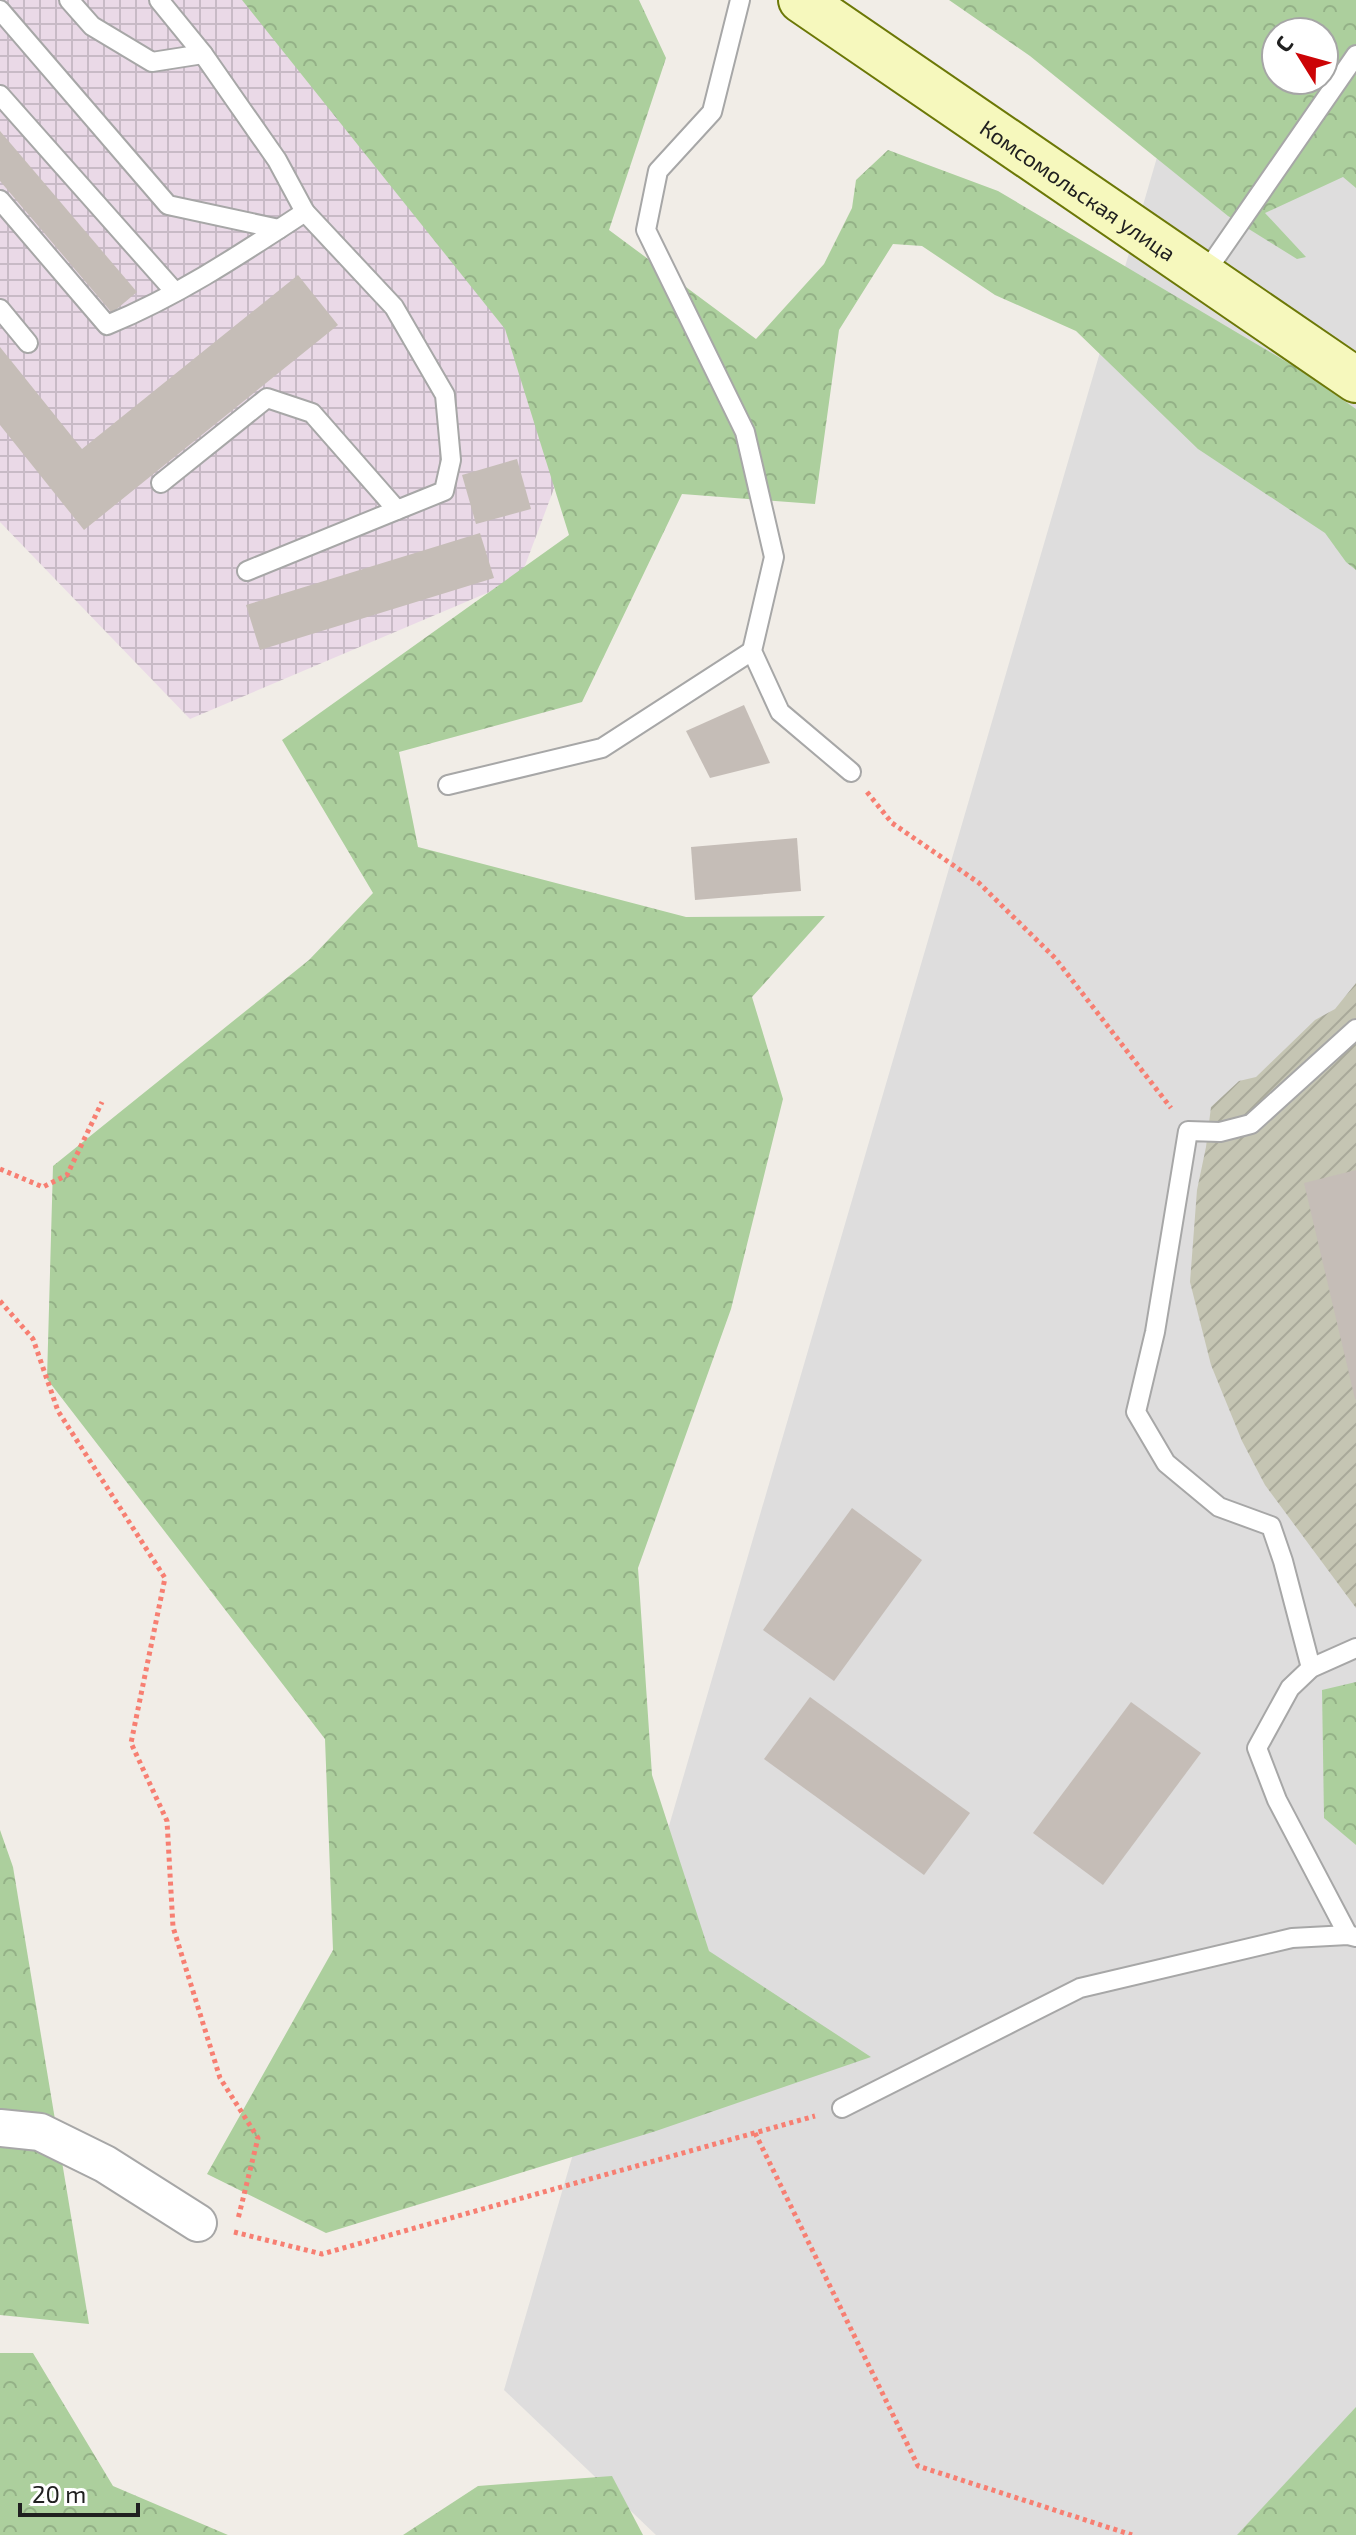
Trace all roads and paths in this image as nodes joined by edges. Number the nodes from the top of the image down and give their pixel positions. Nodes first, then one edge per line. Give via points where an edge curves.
1 (69, 0) edge
2 (159, 0) edge
3 (740, 0) edge
4 (801, 0) edge
5 (0, 10) edge
6 (203, 54) junction
7 (1356, 55) edge
8 (0, 95) edge
9 (0, 200) edge
10 (305, 212) junction
11 (279, 229) junction
12 (1203, 276) junction
13 (175, 292) junction
14 (0, 309) edge
15 (28, 343) dead end
16 (1356, 380) edge
17 (161, 483) dead end
18 (397, 510) junction
19 (247, 571) dead end
20 (752, 651) junction
21 (851, 772) joint
22 (448, 785) dead end
23 (1356, 1029) edge
24 (102, 1102) dead end
25 (1188, 1131) junction
26 (0, 1169) edge
27 (0, 1301) edge
28 (1356, 1648) edge
29 (1311, 1668) junction
30 (1352, 1936) edge
31 (842, 2108) joint
32 (0, 2128) edge
33 (755, 2133) junction
34 (198, 2223) joint
35 (235, 2232) junction
36 (1132, 2535) edge

1 - 6 lane via 92,26 152,62
2 - 6 lane
3 - 20 lane via 712,112 658,171 646,230 745,432 774,557
4 - 12 main road, Комсомольская улица
5 - 11 lane via 168,205
6 - 10 lane via 277,160
7 - 12 lane
8 - 13 lane
9 - 13 lane via 107,325
10 - 11 lane
10 - 18 lane via 394,307 445,395 451,460 444,491
11 - 13 lane
12 - 16 main road, Комсомольская улица
14 - 15 lane
17 - 18 lane via 267,398 312,413
18 - 19 lane
20 - 21 lane via 780,712
20 - 22 lane via 602,748
21 - 25 path via 892,823 979,883 1055,958
23 - 25 lane via 1251,1124 1220,1132
24 - 26 path via 67,1175 43,1187
25 - 29 lane via 1155,1332 1136,1412 1166,1463 1219,1507 1271,1526
27 - 35 path via 33,1339 58,1411 165,1578 131,1743 167,1821 173,1927 220,2078 258,2138
28 - 29 lane
29 - 30 lane via 1290,1688 1257,1748 1277,1800
30 - 31 lane via 1292,1938 1080,1988
31 - 33 path
32 - 34 street via 40,2132 105,2164
33 - 35 path via 322,2254
33 - 36 path via 918,2466
34 - 35 path

